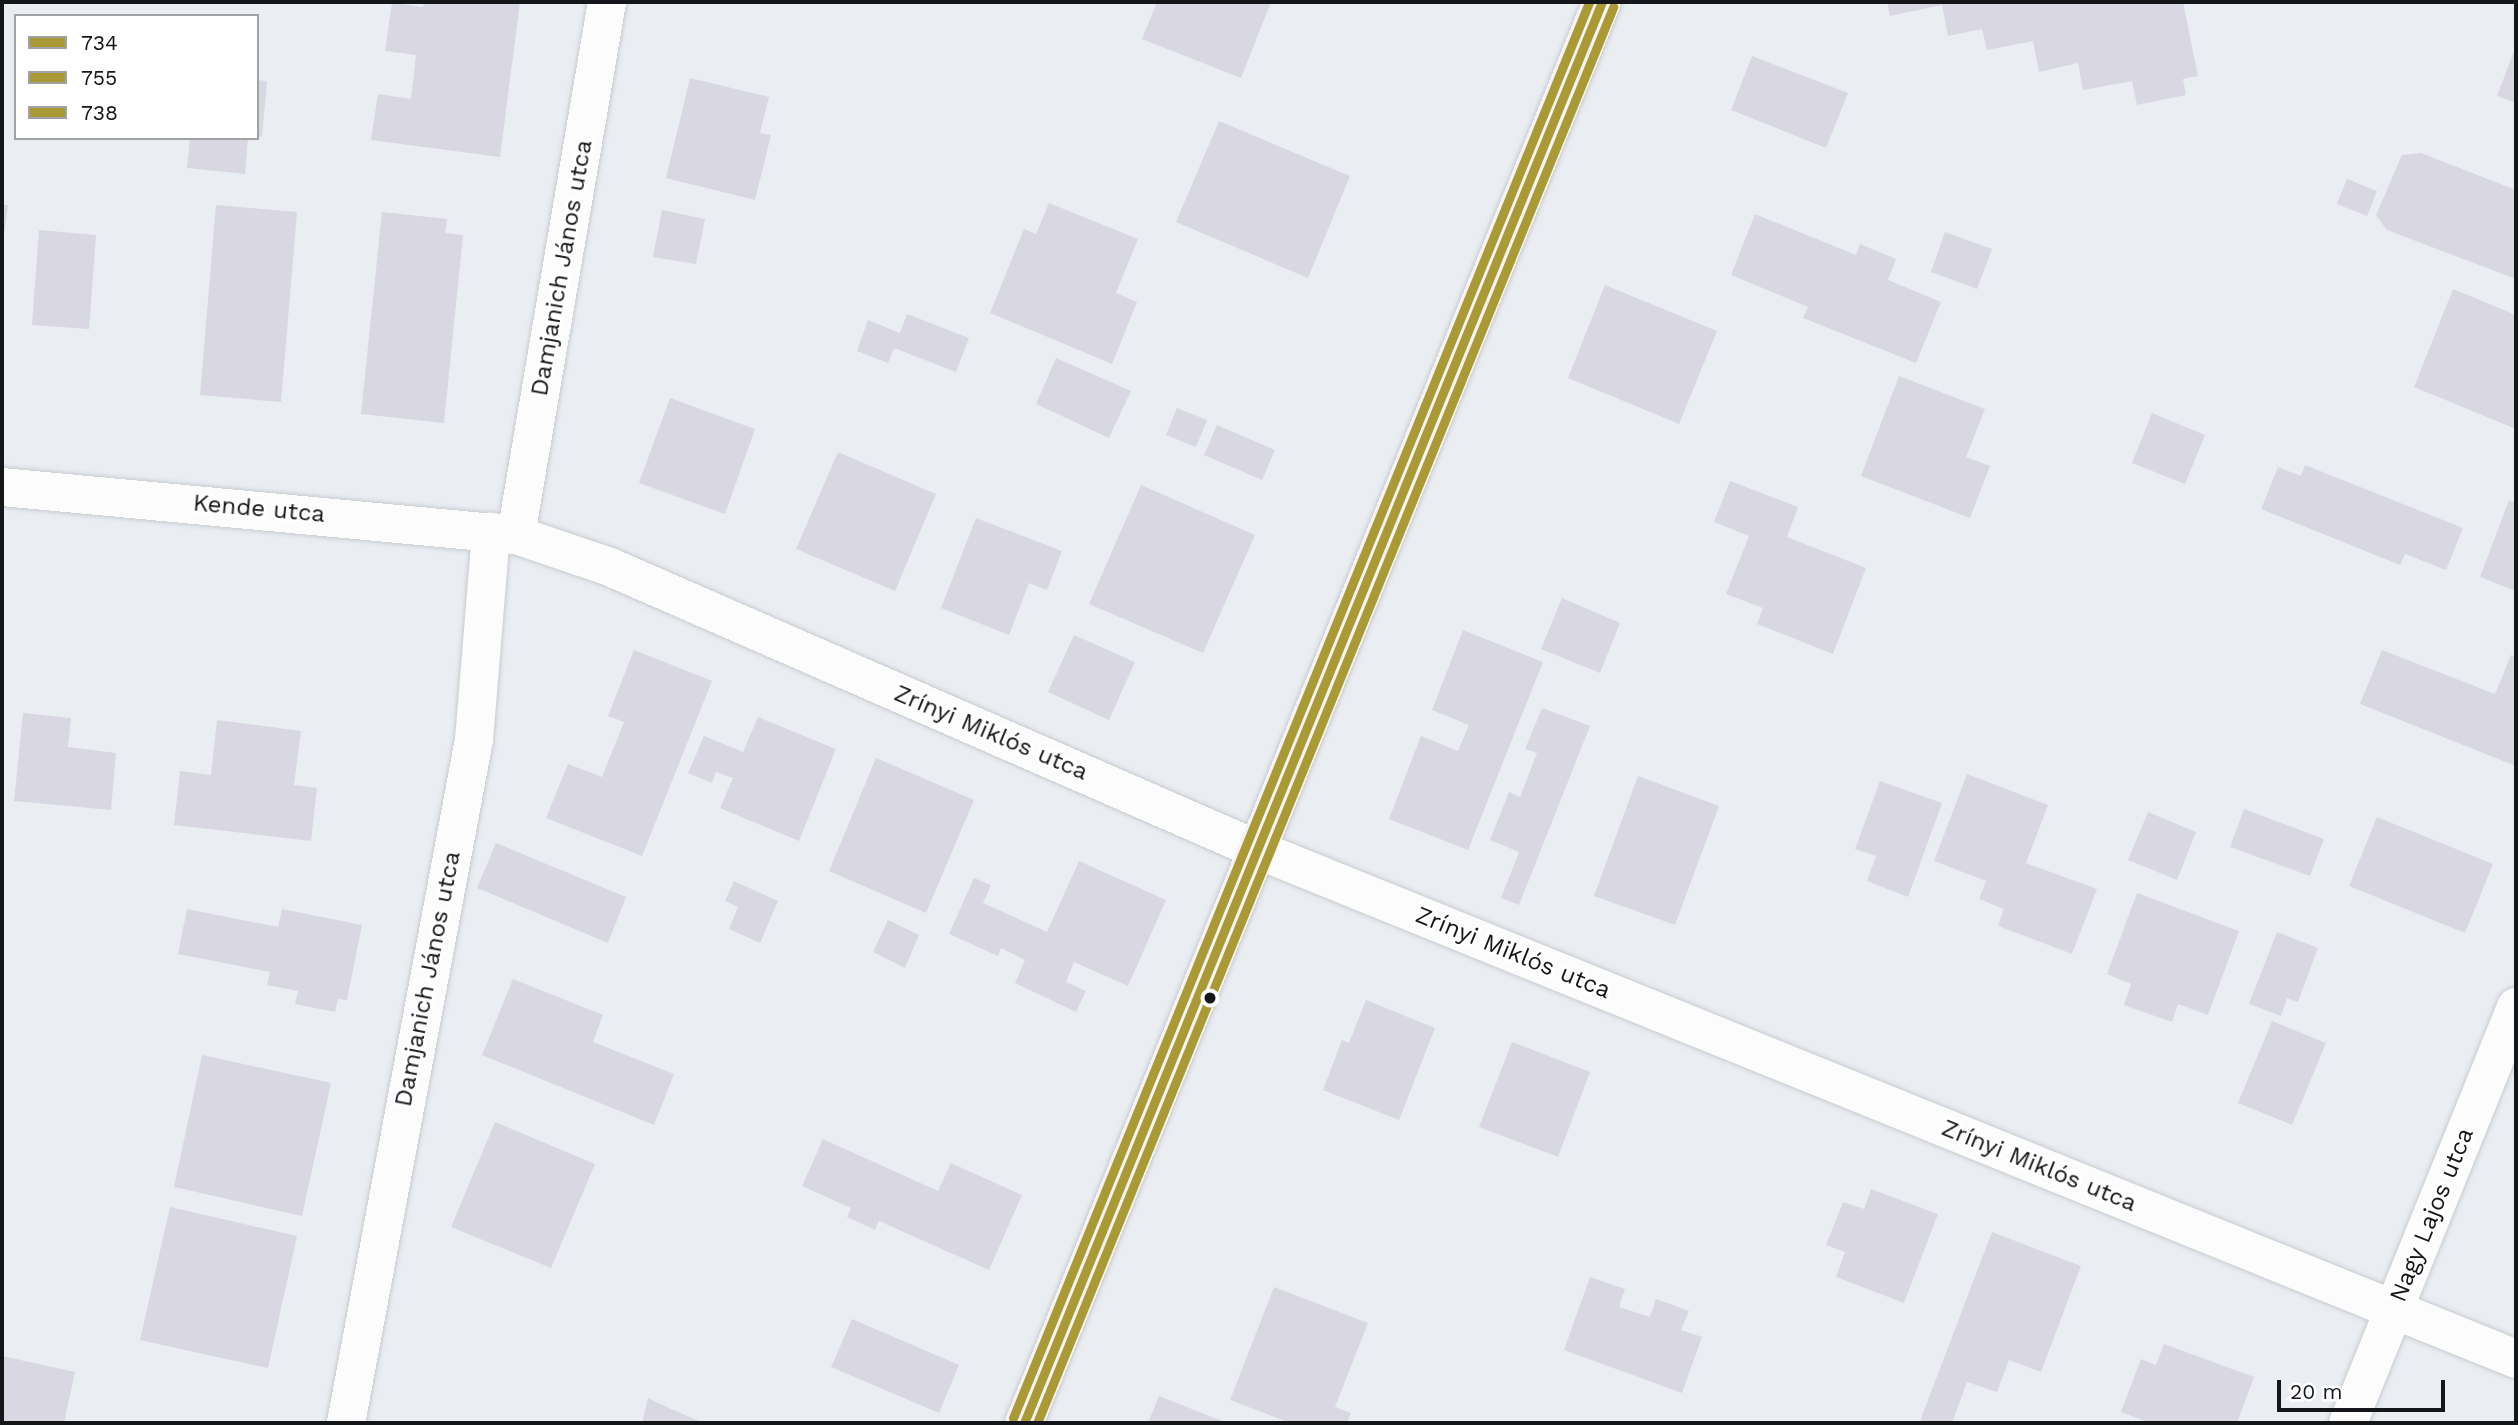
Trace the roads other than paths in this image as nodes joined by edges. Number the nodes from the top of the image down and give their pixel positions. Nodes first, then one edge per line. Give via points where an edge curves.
1 (607, 2) edge
2 (1602, 2) edge
3 (2, 487) edge
4 (503, 534) junction
5 (1258, 850) junction
6 (2516, 1007) edge
7 (2393, 1309) junction
8 (2516, 1359) edge
9 (346, 1423) edge
10 (1024, 1423) edge
11 (2348, 1423) edge

1 - 4 street, Damjanich János utca
2 - 5 street
3 - 4 street, Kende utca
4 - 5 street, Zrínyi Miklós utca via 610,567
4 - 9 street, Damjanich János utca via 474,740
5 - 7 street, Zrínyi Miklós utca
5 - 10 street
6 - 7 street, Nagy Lajos utca
7 - 8 street, Zrínyi Miklós utca
7 - 11 street, Nagy Lajos utca

